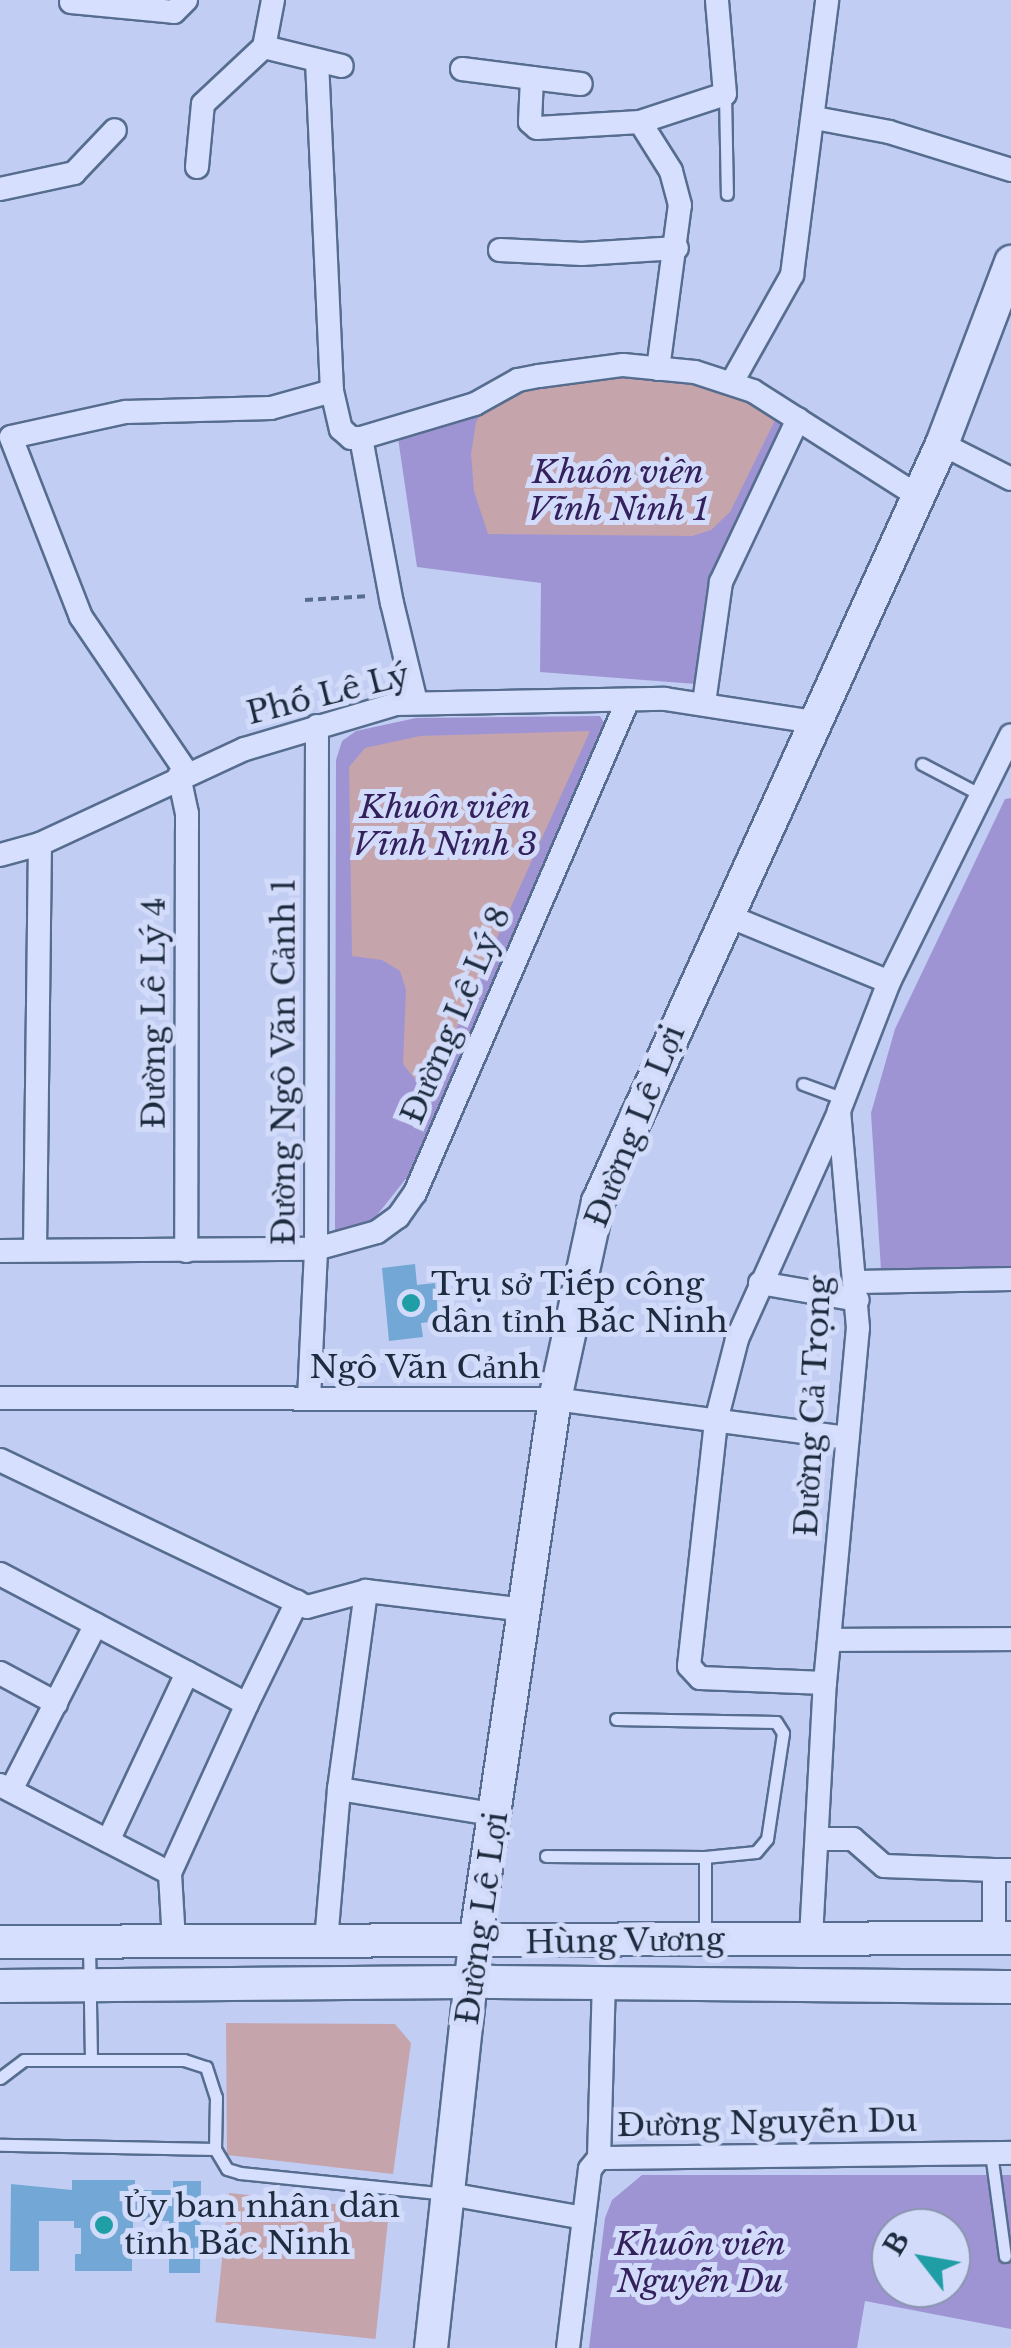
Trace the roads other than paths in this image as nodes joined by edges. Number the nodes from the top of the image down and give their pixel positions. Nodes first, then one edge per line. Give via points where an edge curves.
1 (186, 0) edge
2 (272, 0) edge
3 (717, 0) edge
4 (828, 0) edge
5 (71, 2) edge
6 (264, 48) junction
7 (317, 61) junction
8 (342, 66) dead end
9 (462, 69) dead end
10 (532, 78) junction
11 (581, 84) dead end
12 (725, 94) junction
13 (814, 118) junction
14 (640, 122) junction
15 (116, 130) dead end
16 (197, 167) dead end
17 (1011, 170) edge
18 (0, 189) edge
19 (727, 194) dead end
20 (677, 248) junction
21 (500, 250) dead end
22 (1011, 262) edge
23 (658, 369) junction
24 (732, 382) junction
25 (332, 390) junction
26 (798, 419) junction
27 (362, 438) junction
28 (6, 439) edge
29 (942, 444) junction
30 (1011, 478) edge
31 (918, 496) junction
32 (628, 700) junction
33 (416, 702) junction
34 (704, 703) junction
35 (812, 722) junction
36 (317, 726) junction
37 (1011, 735) edge
38 (922, 764) dead end
39 (183, 774) junction
40 (981, 795) junction
41 (40, 844) junction
42 (0, 855) edge
43 (726, 916) junction
44 (888, 982) junction
45 (803, 1084) dead end
46 (842, 1105) junction
47 (316, 1248) junction
48 (35, 1250) junction
49 (0, 1251) edge
50 (186, 1251) junction
51 (1011, 1279) edge
52 (760, 1283) junction
53 (857, 1291) junction
54 (0, 1398) edge
55 (309, 1399) junction
56 (554, 1400) junction
57 (716, 1421) junction
58 (847, 1438) junction
59 (0, 1460) edge
60 (0, 1574) edge
61 (366, 1591) junction
62 (297, 1602) junction
63 (525, 1610) junction
64 (96, 1624) junction
65 (830, 1640) junction
66 (1011, 1640) edge
67 (187, 1672) junction
68 (0, 1673) edge
69 (825, 1683) junction
70 (56, 1703) junction
71 (247, 1704) junction
72 (616, 1719) dead end
73 (6, 1788) edge
74 (339, 1788) junction
75 (496, 1815) junction
76 (817, 1839) junction
77 (108, 1841) junction
78 (546, 1856) dead end
79 (705, 1857) junction
80 (1002, 1870) edge
81 (170, 1873) junction
82 (811, 1938) junction
83 (1003, 1938) edge
84 (705, 1940) junction
85 (89, 1941) junction
86 (174, 1941) junction
87 (326, 1941) junction
88 (0, 1942) edge
89 (475, 1942) junction
90 (471, 1983) junction
91 (604, 1984) junction
92 (0, 1986) edge
93 (88, 1986) junction
94 (1011, 1987) edge
95 (91, 2058) junction
96 (0, 2078) edge
97 (0, 2145) edge
98 (215, 2149) junction
99 (1001, 2153) edge
100 (599, 2158) junction
101 (449, 2194) junction
102 (584, 2218) junction
103 (1005, 2256) dead end
104 (430, 2348) edge
105 (568, 2348) edge

1 - 5 street via 174,12
2 - 6 street
3 - 12 street
4 - 13 street
6 - 7 street
6 - 16 street via 204,104
7 - 8 street
7 - 25 street
9 - 10 street
10 - 11 street
10 - 14 street via 532,126
12 - 14 street
12 - 19 lane
13 - 17 street via 889,132
13 - 24 street via 792,275
14 - 20 street via 676,180
15 - 18 street via 74,173
20 - 21 street
20 - 23 street
22 - 29 main road, Đường Lê Lợi
23 - 24 street
23 - 27 street via 623,365 518,380 475,404
24 - 26 street
25 - 27 street via 341,428
25 - 28 street via 271,408 126,412
26 - 31 street
26 - 34 street via 721,582
27 - 33 street
28 - 39 street via 81,616
29 - 30 street
29 - 31 main road, Đường Lê Lợi
31 - 35 main road, Đường Lê Lợi
32 - 33 street, Phố Lê Lý
32 - 34 street, Phố Lê Lý
32 - 47 street, Đường Lê Lý 8 via 415,1193 377,1232
33 - 36 street, Phố Lê Lý
34 - 35 street, Phố Lê Lý
35 - 43 main road, Đường Lê Lợi
36 - 39 street, Phố Lê Lý
36 - 47 street, Đường Ngô Văn Cảnh 1
37 - 40 street, Đường Cả Trọng
38 - 40 lane
39 - 41 street, Phố Lê Lý
39 - 50 street, Đường Lê Lý 4
40 - 44 street, Đường Cả Trọng
41 - 42 street, Phố Lê Lý
41 - 48 street
43 - 44 street
43 - 56 main road, Đường Lê Lợi via 598,1202
44 - 46 street, Đường Cả Trọng
45 - 46 lane
46 - 52 street
46 - 53 street, Đường Cả Trọng
47 - 50 street, Đường Lê Lý 8
47 - 55 street, Đường Ngô Văn Cảnh 1
48 - 49 street, Đường Lê Lý 8
48 - 50 street, Đường Lê Lý 8
51 - 53 street
52 - 53 street
52 - 57 street via 736,1339
53 - 58 street, Đường Cả Trọng
54 - 55 street, Ngô Văn Cảnh
55 - 56 street, Ngô Văn Cảnh
56 - 57 street, Ngô Văn Cảnh
56 - 63 main road, Đường Lê Lợi
57 - 58 street, Ngô Văn Cảnh
57 - 69 street via 689,1666 700,1678
58 - 65 street, Đường Cả Trọng
59 - 62 street
60 - 64 street
61 - 62 street via 320,1606
61 - 63 street
61 - 74 street
62 - 71 street
63 - 75 main road, Đường Lê Lợi
64 - 67 street
64 - 70 street
65 - 66 street
65 - 69 street, Đường Cả Trọng
67 - 71 street
67 - 77 street
68 - 70 street
69 - 76 street, Đường Cả Trọng
70 - 73 street
71 - 81 street
72 - 79 lane via 768,1721 782,1727 763,1847
73 - 77 street
74 - 75 street
74 - 87 street
75 - 89 main road, Đường Lê Lợi
76 - 80 street via 853,1839 884,1866
76 - 82 street, Đường Cả Trọng
77 - 81 street
78 - 79 lane
79 - 84 lane
80 - 83 street
81 - 86 street
82 - 83 main road, Hùng Vương
82 - 84 main road, Hùng Vương
84 - 89 main road, Hùng Vương
85 - 86 main road, Hùng Vương
85 - 88 main road, Hùng Vương
85 - 93 lane
86 - 87 main road, Hùng Vương
87 - 89 main road, Hùng Vương
89 - 90 main road, Đường Lê Lợi
90 - 91 main road, Hùng Vương
90 - 93 main road, Hùng Vương
90 - 101 main road, Đường Lê Lợi
91 - 94 main road, Hùng Vương
91 - 100 street
92 - 93 main road, Hùng Vương
93 - 95 lane
95 - 96 lane via 24,2060
95 - 98 lane via 184,2060 206,2068 216,2096
97 - 98 lane
98 - 101 lane via 227,2169 240,2173
99 - 100 street, Đường Nguyễn Du
99 - 103 lane
100 - 102 street, Đường Nguyễn Du via 590,2169
101 - 102 street
101 - 104 main road, Đường Lê Lợi
102 - 105 street, Đường Nguyễn Du

